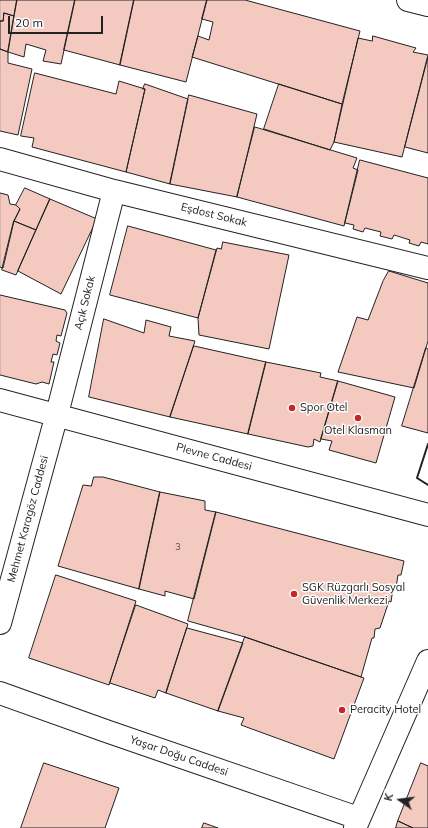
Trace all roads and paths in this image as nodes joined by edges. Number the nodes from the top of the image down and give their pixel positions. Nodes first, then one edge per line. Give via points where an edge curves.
1 (408, 0) edge
2 (428, 5) edge
3 (0, 159) edge
4 (114, 191) junction
5 (428, 268) edge
6 (0, 400) edge
7 (57, 414) junction
8 (428, 515) edge
9 (0, 623) edge
10 (428, 661) edge
11 (0, 693) edge
12 (356, 823) edge

1 - 2 street
3 - 4 street, Eşdost Sokak
4 - 5 street, Eşdost Sokak
4 - 7 street, Açık Sokak
6 - 7 street, Plevne Caddesi
7 - 8 street, Plevne Caddesi
7 - 9 street, Mehmet Karagöz Caddesi
10 - 12 street
11 - 12 street, Yaşar Doğu Caddesi

